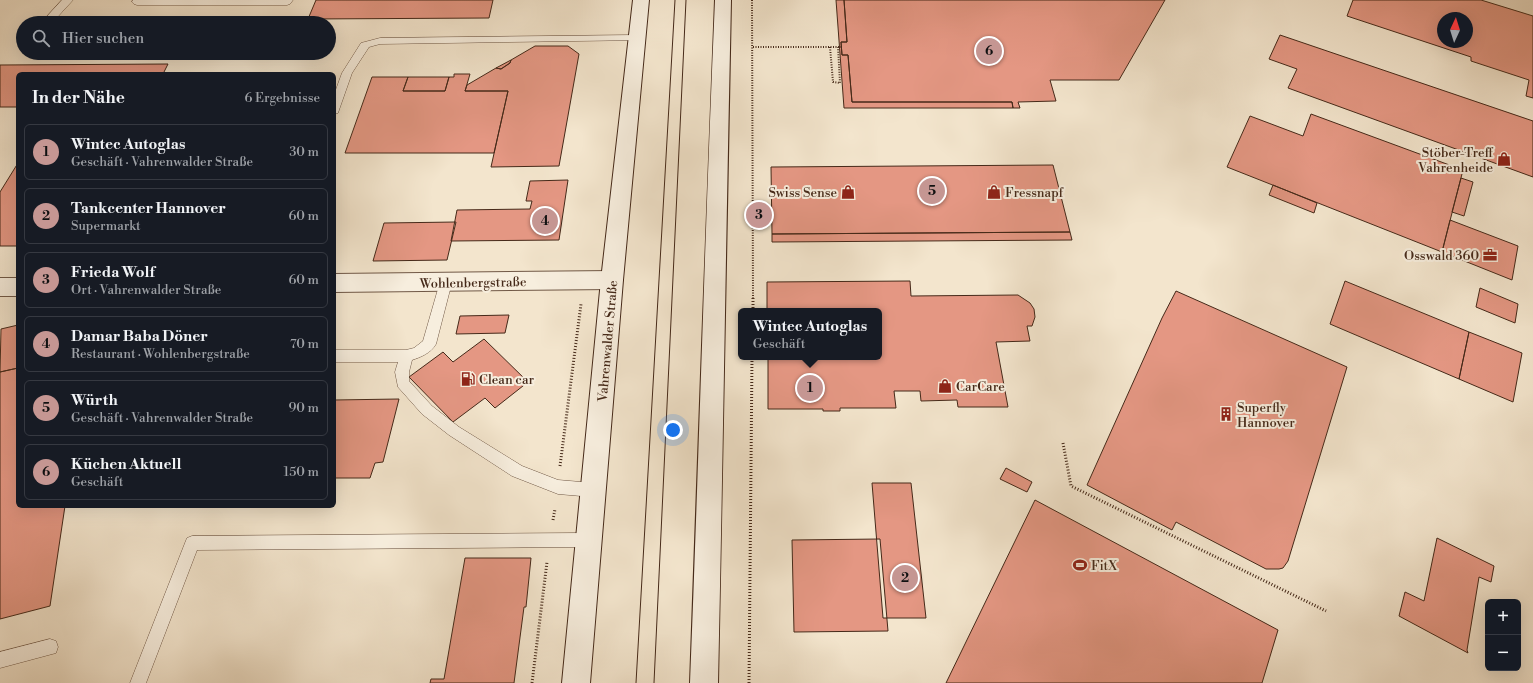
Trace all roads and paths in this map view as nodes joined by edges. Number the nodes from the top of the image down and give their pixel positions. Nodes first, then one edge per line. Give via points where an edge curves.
1 (68, 0) edge
2 (138, 0) edge
3 (288, 0) edge
4 (641, 0) edge
5 (723, 0) edge
6 (752, 0) edge
7 (53, 16) edge
8 (638, 38) junction
9 (753, 47) junction
10 (830, 47) junction
11 (838, 47) junction
12 (842, 47) dead end
13 (336, 104) edge
14 (612, 280) junction
15 (446, 282) junction
16 (336, 283) edge
17 (0, 287) edge
18 (16, 287) edge
19 (753, 308) edge
20 (336, 356) edge
21 (406, 356) junction
22 (752, 360) edge
23 (1063, 442) dead end
24 (593, 490) junction
25 (589, 540) junction
26 (1326, 611) dead end
27 (50, 647) dead end
28 (0, 660) edge
29 (138, 683) edge
30 (576, 683) edge
31 (704, 683) edge
32 (749, 683) edge

1 - 7 lane
2 - 3 lane
4 - 8 main road, Vahrenwalder Straße
5 - 31 main road
6 - 9 path
8 - 13 lane via 380,41 365,45 347,73
8 - 14 main road, Vahrenwalder Straße
9 - 10 path
9 - 19 path
10 - 11 path
10 - 11 path via 833,82 840,83
11 - 12 path
14 - 15 main road, Wohlenbergstraße
14 - 24 main road, Vahrenwalder Straße
15 - 16 main road, Wohlenbergstraße
15 - 21 lane via 429,344 418,352
17 - 18 main road
20 - 21 lane
21 - 24 lane via 402,372 403,383 427,410 454,431 517,471 558,488
22 - 32 path
23 - 26 path via 1070,486
24 - 25 main road, Vahrenwalder Straße
25 - 29 lane via 192,543
25 - 30 main road, Vahrenwalder Straße
27 - 28 lane

